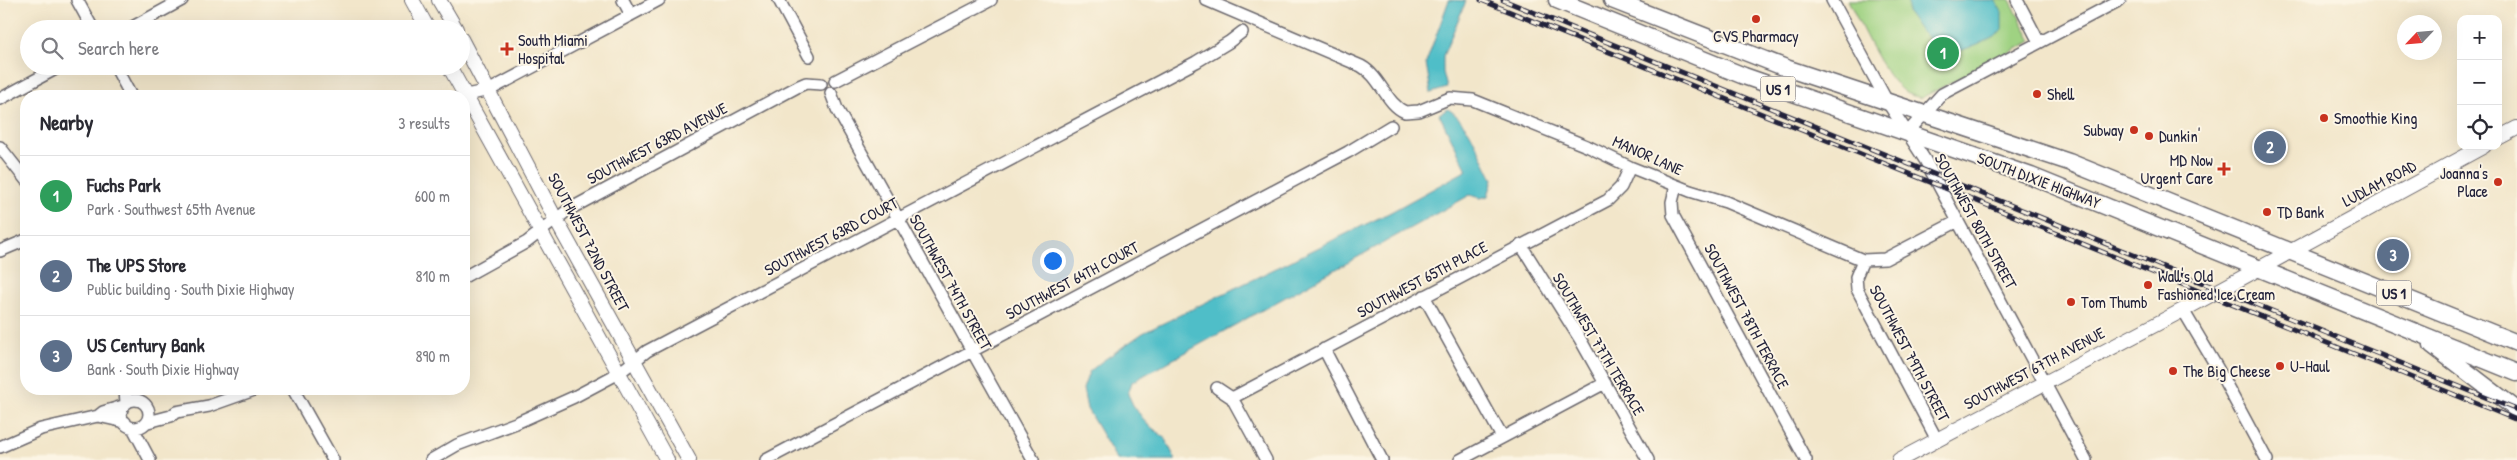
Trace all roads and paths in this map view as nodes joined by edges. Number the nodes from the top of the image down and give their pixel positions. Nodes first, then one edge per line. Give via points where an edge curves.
1 (77, 0) edge
2 (182, 0) edge
3 (412, 0) edge
4 (439, 0) edge
5 (624, 0) edge
6 (659, 0) edge
7 (779, 0) edge
8 (991, 0) edge
9 (1206, 0) edge
10 (1557, 0) edge
11 (1576, 0) edge
12 (1612, 0) edge
13 (1832, 0) edge
14 (2016, 0) edge
15 (2120, 0) edge
16 (646, 3) edge
17 (1628, 7) junction
18 (631, 14) junction
19 (88, 20) edge
20 (145, 20) edge
21 (423, 20) edge
22 (451, 20) edge
23 (1242, 32) dead end
24 (2039, 42) junction
25 (470, 55) edge
26 (809, 56) dead end
27 (44, 75) edge
28 (120, 75) edge
29 (454, 75) edge
30 (833, 87) junction
31 (128, 90) edge
32 (463, 90) edge
33 (490, 90) junction
34 (470, 94) edge
35 (0, 99) edge
36 (470, 102) edge
37 (1888, 103) junction
38 (1924, 114) junction
39 (1391, 126) dead end
40 (2517, 128) edge
41 (1907, 133) junction
42 (2502, 136) edge
43 (0, 147) edge
44 (2477, 150) edge
45 (1630, 167) junction
46 (20, 172) edge
47 (1676, 186) junction
48 (556, 220) junction
49 (898, 220) junction
50 (1958, 221) junction
51 (540, 232) junction
52 (20, 243) edge
53 (1521, 245) junction
54 (0, 251) edge
55 (2292, 251) junction
56 (1863, 260) junction
57 (2260, 268) junction
58 (470, 273) edge
59 (1424, 296) junction
60 (2183, 310) junction
61 (2414, 331) junction
62 (2517, 343) edge
63 (1324, 349) junction
64 (972, 352) junction
65 (634, 361) junction
66 (619, 373) junction
67 (2517, 373) edge
68 (1605, 383) junction
69 (2045, 383) junction
70 (1217, 388) dead end
71 (125, 395) edge
72 (137, 395) edge
73 (240, 395) edge
74 (296, 395) edge
75 (1232, 398) junction
76 (143, 404) junction
77 (124, 405) junction
78 (2517, 410) edge
79 (176, 412) junction
80 (98, 416) junction
81 (138, 425) junction
82 (1502, 438) junction
83 (1937, 440) junction
84 (0, 447) edge
85 (148, 455) edge
86 (1466, 459) edge
87 (333, 460) edge
88 (431, 460) edge
89 (667, 460) edge
90 (689, 460) edge
91 (766, 460) edge
92 (1032, 460) edge
93 (1266, 460) edge
94 (1382, 460) edge
95 (1648, 460) edge
96 (1806, 460) edge
97 (1899, 460) edge
98 (2086, 460) edge
99 (2268, 460) edge

1 - 19 street
2 - 20 street
3 - 21 main road
4 - 22 main road
5 - 18 street
6 - 16 street
7 - 26 street
8 - 30 street
9 - 45 street, MANOR LANE via 1361,66 1374,75 1401,111 1416,112 1453,97 1473,100
10 - 41 highway, SOUTH DIXIE HIGHWAY / US 1 via 1744,76
11 - 17 highway via 1611,14
12 - 17 highway, SOUTH DIXIE HIGHWAY / US 1
13 - 37 street, SOUTHWEST 80TH STREET
14 - 24 street
15 - 24 street
16 - 18 street
17 - 37 highway, SOUTH DIXIE HIGHWAY / US 1
18 - 33 street
23 - 49 street, SOUTHWEST 63RD COURT via 1196,62
24 - 38 street via 1942,94
25 - 33 main road, SOUTHWEST 72ND STREET
27 - 35 street
28 - 31 street
29 - 32 main road
30 - 48 street, SOUTHWEST 63RD AVENUE via 824,92 821,84 806,83 794,88 611,186
30 - 49 street, SOUTHWEST 74TH STREET via 837,109
33 - 34 street
33 - 48 main road, SOUTHWEST 72ND STREET
36 - 51 main road
37 - 38 highway, SOUTH DIXIE HIGHWAY / US 1
37 - 41 street, SOUTHWEST 80TH STREET
38 - 41 street
38 - 55 highway, SOUTH DIXIE HIGHWAY / US 1 via 2069,162
39 - 64 street, SOUTHWEST 64TH COURT
40 - 42 main road
41 - 50 street, SOUTHWEST 80TH STREET
41 - 57 highway, SOUTH DIXIE HIGHWAY / US 1 via 2031,176
43 - 46 street
44 - 55 main road, LUDLAM ROAD
45 - 47 street, MANOR LANE
45 - 53 street, SOUTHWEST 65TH PLACE via 1613,197
47 - 56 street, MANOR LANE via 1726,202
47 - 96 street, SOUTHWEST 78TH TERRACE via 1673,215
48 - 51 street, SOUTHWEST 63RD AVENUE
48 - 65 main road, SOUTHWEST 72ND STREET
49 - 64 street, SOUTHWEST 74TH STREET
49 - 65 street, SOUTHWEST 63RD COURT via 647,351
50 - 56 street via 1885,259
50 - 69 street, SOUTHWEST 80TH STREET
51 - 58 street, SOUTHWEST 63RD AVENUE
51 - 66 main road
52 - 54 street
53 - 59 street, SOUTHWEST 65TH PLACE
53 - 68 street, SOUTHWEST 77TH TERRACE
55 - 57 main road, SOUTHWEST 67TH AVENUE
55 - 62 highway, SOUTH DIXIE HIGHWAY / US 1
56 - 83 street, SOUTHWEST 79TH STREET via 1855,279 1857,289
57 - 60 main road, SOUTHWEST 67TH AVENUE
57 - 61 highway, SOUTH DIXIE HIGHWAY / US 1
59 - 63 street, SOUTHWEST 65TH PLACE
59 - 82 street
60 - 69 main road, SOUTHWEST 67TH AVENUE
60 - 99 street
61 - 67 highway, SOUTH DIXIE HIGHWAY / US 1
61 - 78 highway
63 - 75 street, SOUTHWEST 65TH PLACE
63 - 94 street
64 - 91 street, SOUTHWEST 64TH COURT
64 - 92 street, SOUTHWEST 74TH STREET
65 - 66 street, SOUTHWEST 63RD COURT
65 - 90 main road, SOUTHWEST 72ND STREET
66 - 88 street, SOUTHWEST 63RD COURT via 557,405 457,445
66 - 89 main road
68 - 82 street
68 - 95 street, SOUTHWEST 77TH TERRACE
69 - 83 main road, SOUTHWEST 67TH AVENUE
69 - 98 street, SOUTHWEST 80TH STREET
70 - 75 street
71 - 77 street
72 - 76 street
73 - 79 street via 209,406
74 - 87 street
75 - 93 street
76 - 77 street via 132,400
76 - 79 street
76 - 81 street via 149,414
77 - 80 street
77 - 81 street via 121,412
79 - 81 street
80 - 81 street
80 - 84 street via 41,429
81 - 85 street via 148,445
82 - 86 street
83 - 97 main road, SOUTHWEST 67TH AVENUE

